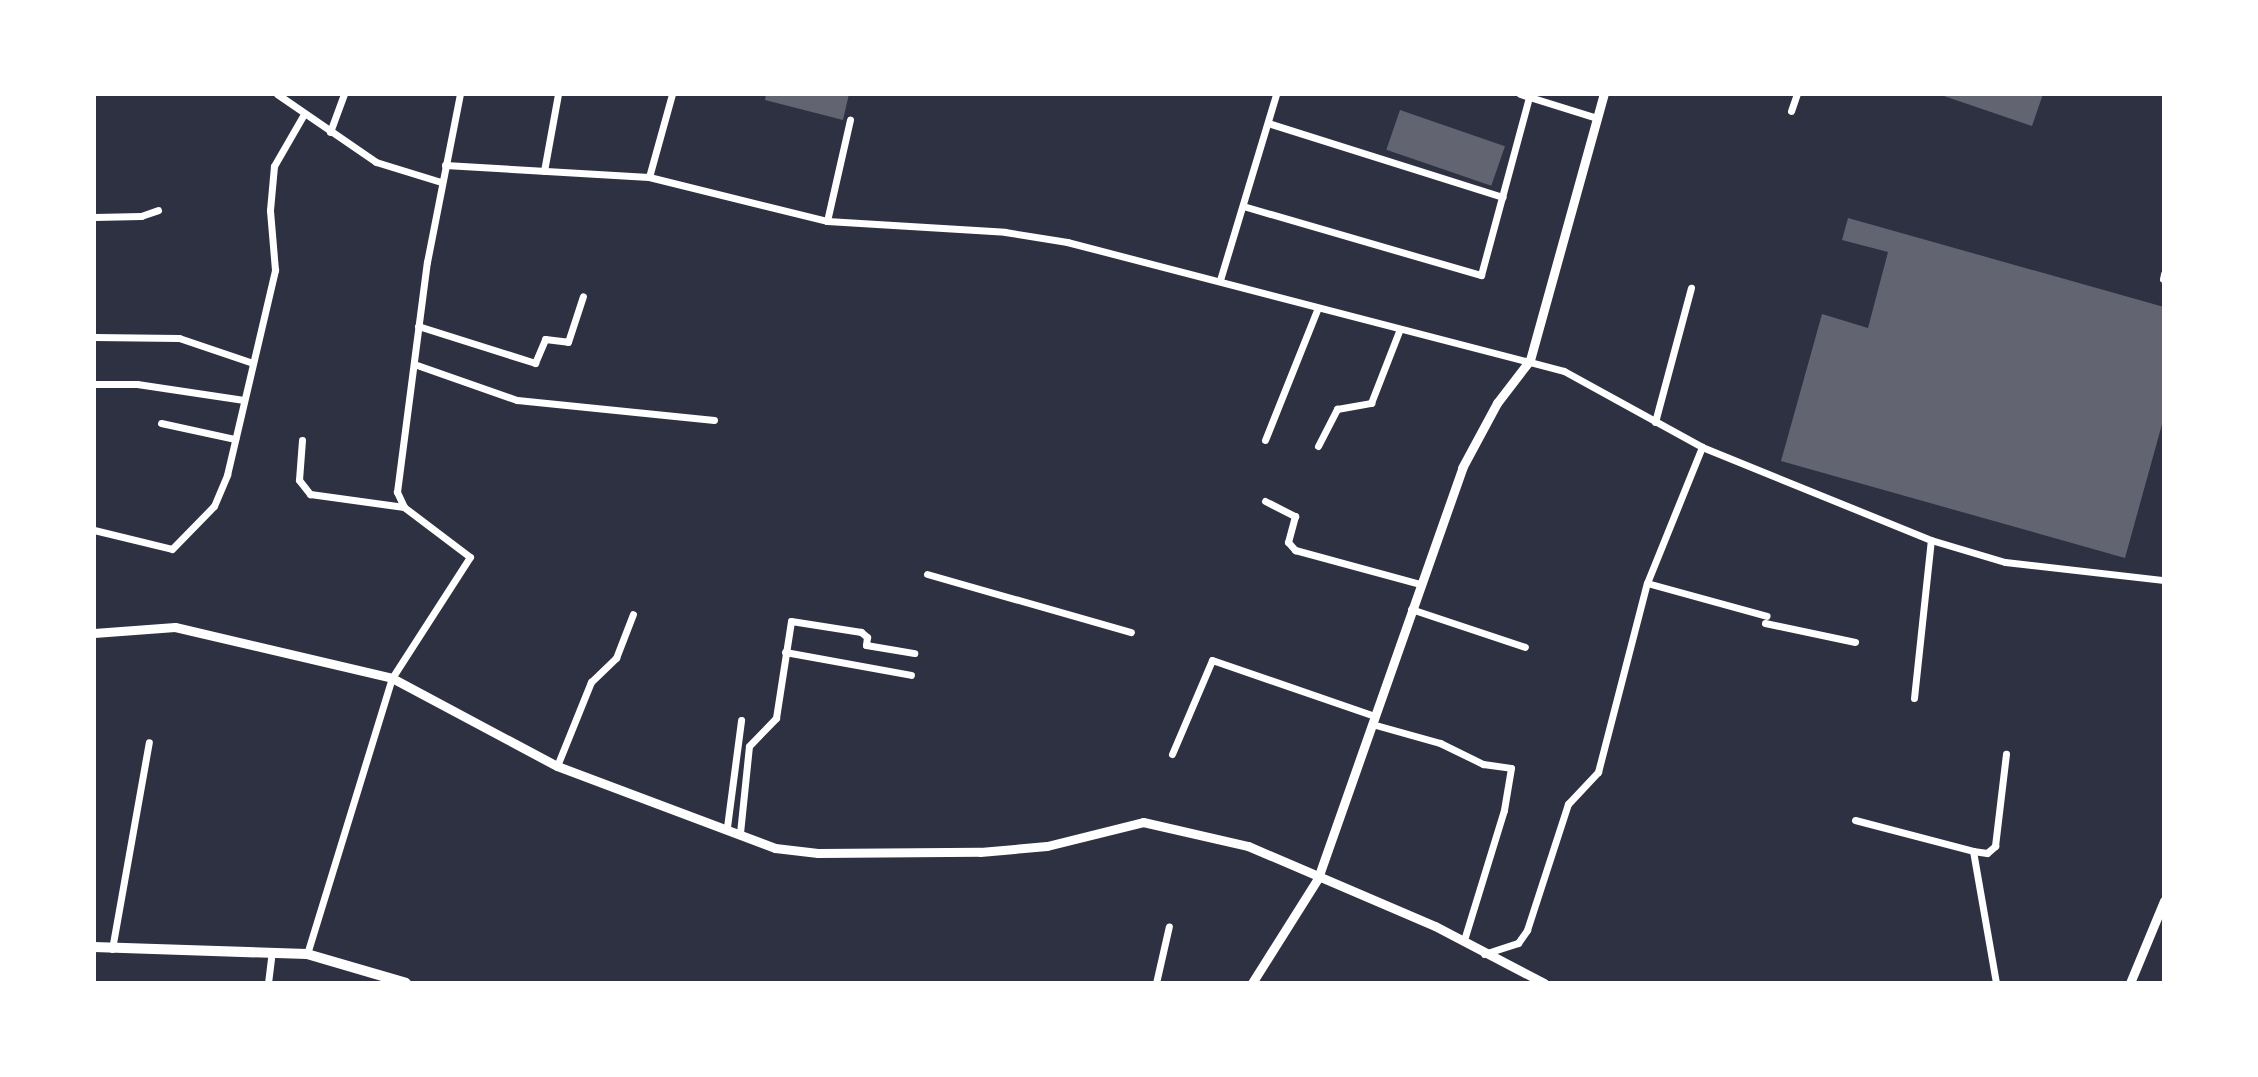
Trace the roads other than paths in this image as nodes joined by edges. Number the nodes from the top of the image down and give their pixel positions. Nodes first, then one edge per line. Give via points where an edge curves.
1 (277, 94) edge
2 (344, 94) edge
3 (460, 94) edge
4 (558, 94) edge
5 (672, 94) edge
6 (1276, 94) edge
7 (1520, 94) edge
8 (1604, 94) edge
9 (1797, 94) edge
10 (1529, 97) junction
11 (1791, 111) dead end
12 (304, 114) junction
13 (1597, 118) junction
14 (850, 120) dead end
15 (1268, 123) junction
16 (330, 132) junction
17 (445, 165) junction
18 (544, 171) junction
19 (649, 177) junction
20 (441, 182) junction
21 (1503, 197) junction
22 (1243, 206) junction
23 (158, 210) dead end
24 (94, 217) edge
25 (827, 221) junction
26 (1220, 280) junction
27 (1691, 288) dead end
28 (583, 296) dead end
29 (1317, 310) junction
30 (418, 326) junction
31 (1399, 331) junction
32 (94, 337) edge
33 (1530, 360) junction
34 (253, 363) junction
35 (414, 364) junction
36 (94, 384) edge
37 (244, 400) junction
38 (714, 420) dead end
39 (1655, 422) junction
40 (161, 423) dead end
41 (235, 439) junction
42 (302, 440) dead end
43 (1265, 440) dead end
44 (1318, 446) dead end
45 (1702, 447) junction
46 (1265, 501) dead end
47 (404, 507) junction
48 (94, 530) edge
49 (1931, 540) junction
50 (927, 574) dead end
51 (2164, 580) edge
52 (1647, 583) junction
53 (1420, 584) junction
54 (1411, 609) junction
55 (633, 614) dead end
56 (1131, 632) dead end
57 (94, 633) edge
58 (1855, 642) dead end
59 (1525, 647) dead end
60 (785, 652) junction
61 (914, 653) dead end
62 (911, 675) dead end
63 (392, 678) junction
64 (1914, 698) dead end
65 (741, 720) dead end
66 (1373, 720) junction
67 (149, 742) dead end
68 (1172, 754) dead end
69 (2006, 754) dead end
70 (557, 766) junction
71 (1855, 820) dead end
72 (727, 827) junction
73 (740, 833) junction
74 (1973, 851) junction
75 (1318, 878) junction
76 (2164, 901) edge
77 (1169, 926) dead end
78 (1464, 940) junction
79 (94, 947) edge
80 (112, 949) junction
81 (272, 951) junction
82 (307, 954) junction
83 (1484, 954) junction
84 (268, 983) edge
85 (406, 983) edge
86 (1156, 983) edge
87 (1252, 983) edge
88 (1544, 983) edge
89 (1996, 983) edge
90 (2130, 983) edge

1 - 12 street
2 - 16 street
3 - 17 street
4 - 18 street
5 - 19 street
6 - 15 street
7 - 10 street
8 - 13 street
9 - 11 street
10 - 13 street
10 - 21 street
12 - 16 street
12 - 34 street via 274,166 270,210 275,270
13 - 33 street
14 - 25 street
15 - 21 street
15 - 22 street
16 - 20 street via 376,162
17 - 18 street
17 - 20 street
18 - 19 street
19 - 25 street
20 - 30 street
21 - 22 street via 1481,275
22 - 26 street
23 - 24 street via 141,216
25 - 26 street via 1005,232
26 - 29 street
27 - 39 street
28 - 30 street via 568,342 542,341 535,363
29 - 31 street
29 - 43 street
30 - 35 street
31 - 33 street
31 - 44 street via 1371,403 1337,409
32 - 34 street via 179,338
33 - 39 street via 1564,371
33 - 53 street via 1476,439
34 - 37 street
35 - 38 street via 517,400
35 - 47 street via 397,492
36 - 37 street via 137,384
37 - 41 street
39 - 45 street
40 - 41 street
41 - 48 street via 214,506 186,540 172,549
42 - 47 street via 299,480 310,494
45 - 49 street
45 - 52 street
46 - 53 street via 1295,516 1288,542 1295,550
47 - 63 street via 470,557
49 - 51 street via 2005,562
49 - 64 street
50 - 56 street
52 - 58 street
52 - 83 street via 1598,772 1568,804 1527,930 1518,943
53 - 54 street
54 - 59 street
54 - 66 street
55 - 70 street via 616,658 591,682
57 - 63 street via 175,627
60 - 61 street via 788,628 799,620 861,632 866,645
60 - 62 street
60 - 73 street via 776,718 751,740
63 - 70 street
63 - 82 street
65 - 72 street
66 - 68 street via 1212,660
66 - 75 street
66 - 78 street via 1483,764 1511,768 1504,810
67 - 80 street
69 - 74 street via 1995,846 1987,853
70 - 72 street
71 - 74 street
72 - 73 street
73 - 75 street via 775,848 818,853 980,852 1047,846 1143,822 1248,846
74 - 89 street
75 - 78 street
75 - 87 street
76 - 90 street
77 - 86 street
78 - 83 street
79 - 80 main road
80 - 81 main road
81 - 82 main road
81 - 84 street
82 - 85 main road
83 - 88 street

